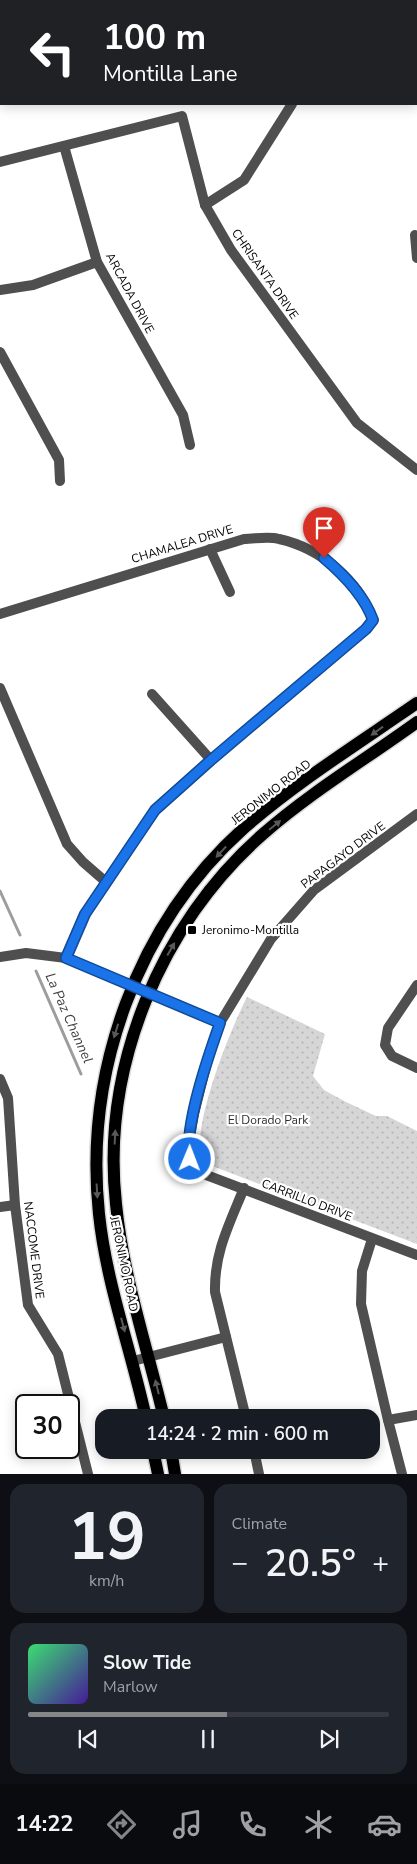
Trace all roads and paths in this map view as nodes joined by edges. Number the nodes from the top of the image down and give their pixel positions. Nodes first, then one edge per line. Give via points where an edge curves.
1 (291, 105) edge
2 (64, 146) junction
3 (0, 162) edge
4 (205, 205) junction
5 (415, 235) dead end
6 (417, 258) edge
7 (97, 262) junction
8 (0, 290) edge
9 (0, 352) edge
10 (190, 445) dead end
11 (417, 470) edge
12 (60, 481) dead end
13 (210, 549) junction
14 (230, 592) dead end
15 (0, 614) edge
16 (0, 688) edge
17 (152, 694) dead end
18 (417, 703) edge
19 (417, 722) edge
20 (211, 760) junction
21 (417, 814) edge
22 (106, 882) junction
23 (0, 957) edge
24 (66, 958) junction
25 (132, 985) junction
26 (417, 985) edge
27 (149, 992) junction
28 (220, 1023) junction
29 (417, 1068) edge
30 (0, 1078) edge
31 (192, 1164) joint
32 (244, 1188) junction
33 (15, 1205) junction
34 (0, 1207) edge
35 (372, 1238) junction
36 (417, 1255) edge
37 (226, 1338) junction
38 (150, 1357) junction
39 (133, 1361) junction
40 (144, 1409) edge
41 (162, 1409) edge
42 (244, 1409) edge
43 (417, 1415) edge
44 (388, 1420) junction
45 (155, 1459) edge
46 (172, 1459) edge
47 (256, 1459) edge
48 (88, 1474) edge
49 (158, 1474) edge
50 (175, 1474) edge
51 (260, 1474) edge
52 (402, 1474) edge

1 - 4 street via 244,180
2 - 3 street, CHRISANTA DRIVE
2 - 4 street, CHRISANTA DRIVE via 182,116
2 - 7 street, ARCADA DRIVE
4 - 11 street, CHRISANTA DRIVE via 231,250 358,423
5 - 6 street
7 - 8 street via 33,284
7 - 10 street, ARCADA DRIVE via 183,415
9 - 12 street via 59,460
13 - 14 street
13 - 15 street, CHAMALEA DRIVE
13 - 20 street, CHAMALEA DRIVE via 244,539 278,538 302,547 324,558 344,575 369,608 373,620
16 - 22 street via 67,844
17 - 20 street
18 -> 25 main road, JERONIMO ROAD via 275,803 244,829 187,892
27 -> 19 main road, JERONIMO ROAD via 195,910 241,855 298,806
20 - 22 street via 155,810
21 - 28 street, PAPAGAYO DRIVE via 314,890 271,939
22 - 24 street via 77,927
23 - 24 street via 26,953
24 - 25 street
25 - 27 street
25 -> 39 main road, JERONIMO ROAD via 107,1067 98,1116 96,1156 102,1238
26 - 29 street via 388,1028 385,1045 392,1056
27 - 28 street
38 -> 27 main road, JERONIMO ROAD via 121,1242 114,1170 121,1082 132,1038
28 - 31 street, PAPAGAYO DRIVE via 194,1114 188,1147
30 - 33 street, NACCOME DRIVE via 8,1098
31 - 32 street, CARRILLO DRIVE via 201,1173
32 - 35 street, CARRILLO DRIVE
32 - 37 street via 216,1261 215,1292
33 - 34 street
33 - 48 street, NACCOME DRIVE via 28,1305 58,1354
35 - 36 street, CARRILLO DRIVE
35 - 44 street via 362,1270 362,1304
37 - 38 street
37 - 42 street
38 - 39 street
41 -> 38 main road, JERONIMO ROAD
39 - 40 main road, JERONIMO ROAD
43 - 44 street
44 - 52 street
45 - 49 main road
46 - 50 main road
47 - 51 street

